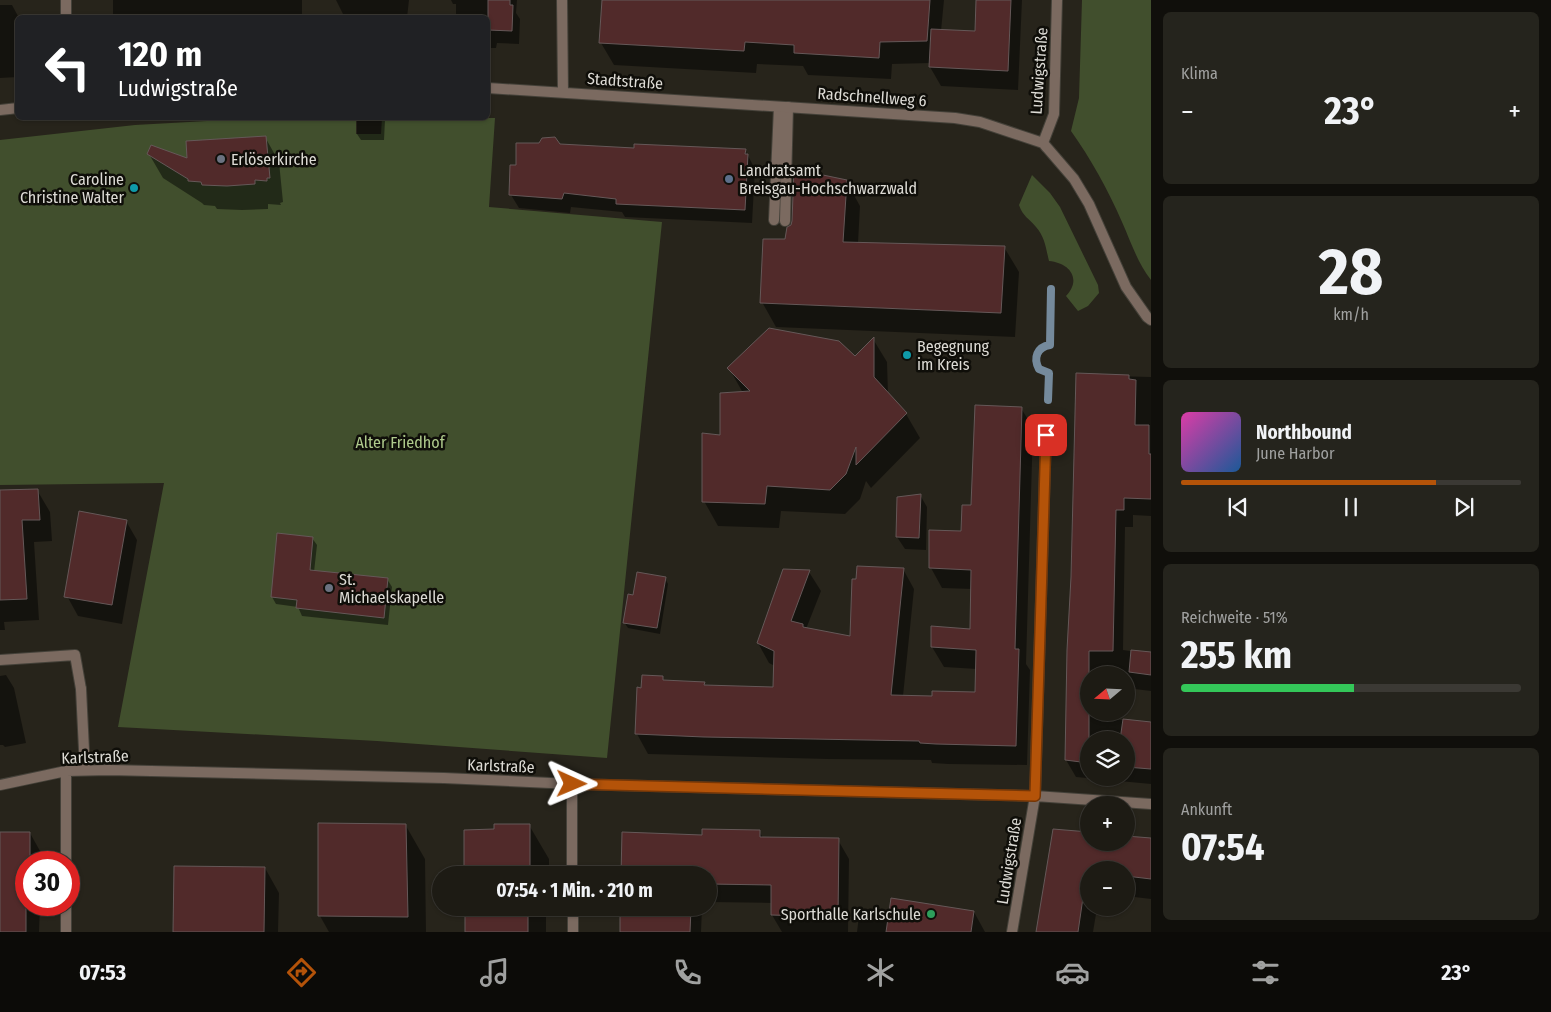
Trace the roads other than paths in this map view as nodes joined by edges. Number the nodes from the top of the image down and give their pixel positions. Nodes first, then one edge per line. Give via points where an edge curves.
1 (66, 0) edge
2 (562, 0) edge
3 (1057, 0) edge
4 (66, 15) edge
5 (490, 88) edge
6 (563, 92) junction
7 (760, 106) dead end
8 (784, 107) junction
9 (15, 108) edge
10 (0, 109) edge
11 (1043, 143) junction
12 (779, 220) dead end
13 (1151, 320) edge
14 (1046, 435) dead end
15 (0, 660) edge
16 (85, 770) junction
17 (66, 772) junction
18 (572, 784) junction
19 (0, 785) edge
20 (1035, 796) junction
21 (1151, 804) edge
22 (66, 851) edge
23 (572, 866) edge
24 (66, 916) edge
25 (573, 916) edge
26 (66, 932) edge
27 (573, 932) edge
28 (1012, 932) edge

1 - 4 street
2 - 6 street
3 - 11 street, Ludwigstraße via 1054,114
5 - 6 street, Radschnellweg 6
6 - 7 street, Stadtstraße
6 - 8 street, Radschnellweg 6
8 - 11 street, Radschnellweg 6 via 955,118 980,122
8 - 12 street
9 - 10 street
11 - 13 street via 1074,179 1126,287
14 - 20 street, Ludwigstraße
15 - 16 street via 75,655 81,689
16 - 17 street, Karlstraße
16 - 18 street, Karlstraße
17 - 19 street, Karlstraße
17 - 22 street
18 - 20 street, Karlstraße
18 - 23 street
20 - 21 street, Karlstraße
20 - 28 street, Ludwigstraße
24 - 26 street
25 - 27 street

